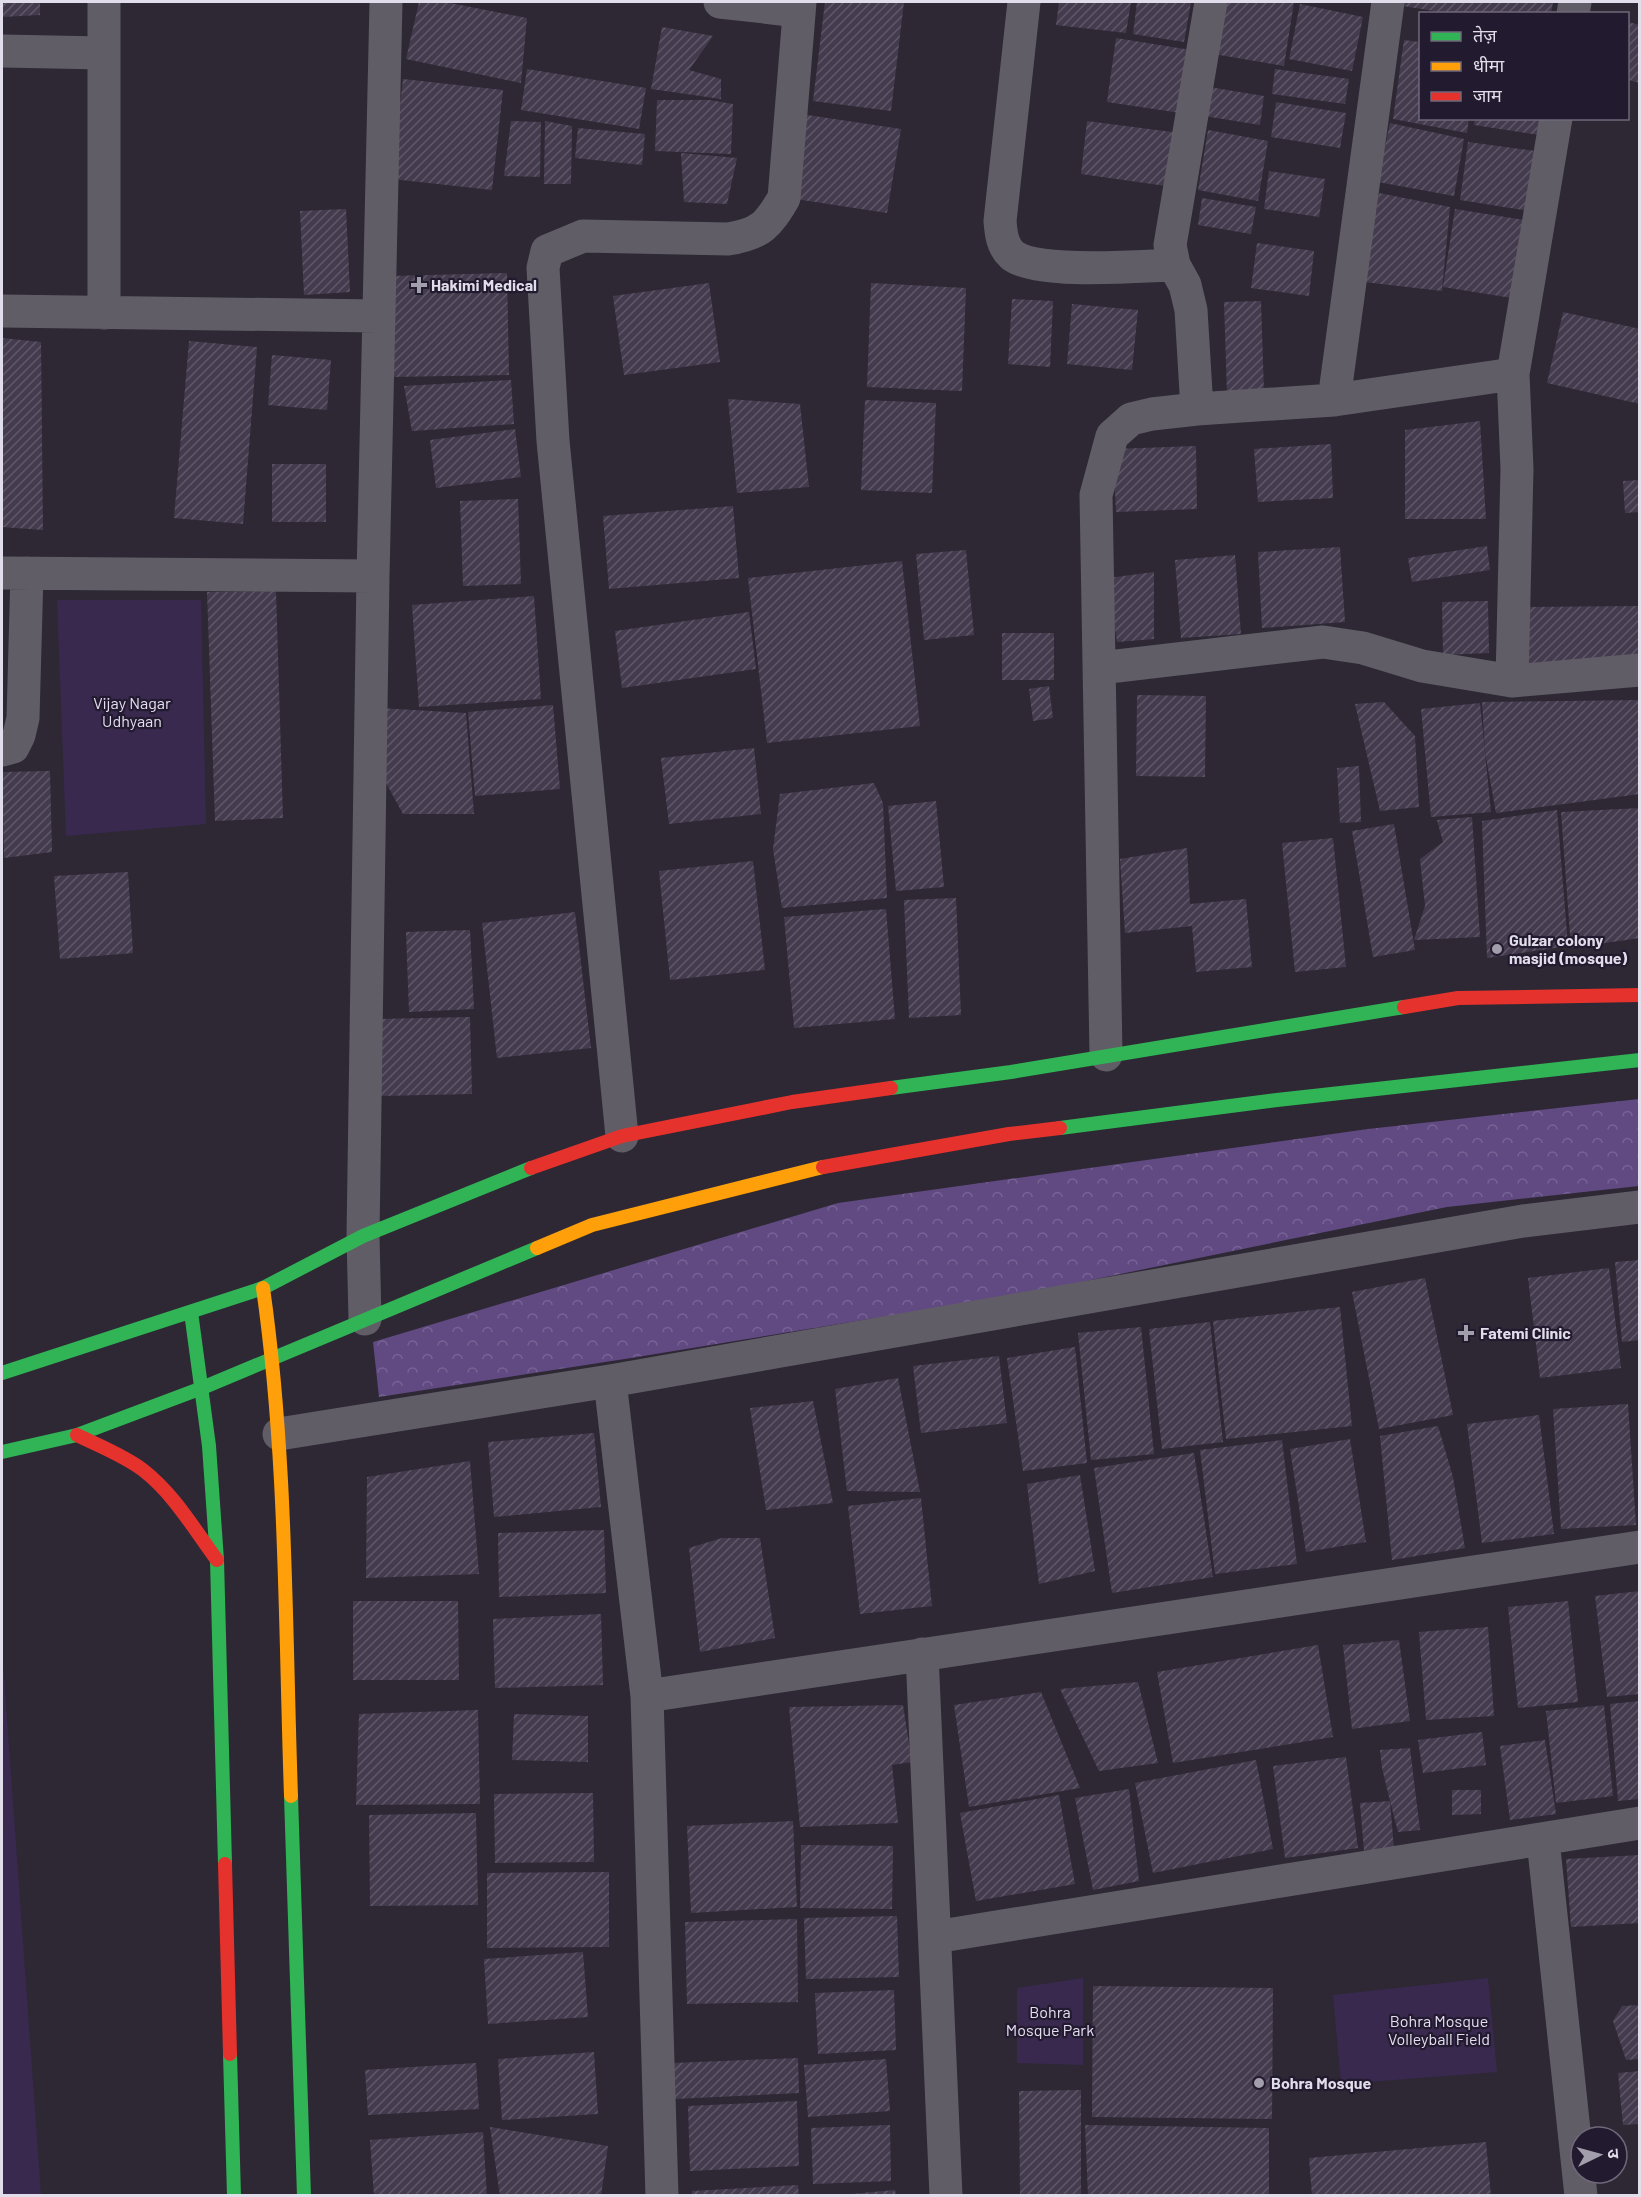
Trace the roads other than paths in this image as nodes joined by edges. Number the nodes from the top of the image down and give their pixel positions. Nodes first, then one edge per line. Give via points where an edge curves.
1 (104, 2) edge
2 (386, 2) edge
3 (720, 2) edge
4 (1024, 2) edge
5 (1211, 2) edge
6 (1389, 2) edge
7 (800, 7) edge
8 (2, 51) edge
9 (104, 53) junction
10 (1556, 120) edge
11 (1174, 265) junction
12 (2, 311) edge
13 (104, 313) junction
14 (378, 316) junction
15 (1513, 374) junction
16 (1334, 400) junction
17 (1197, 409) junction
18 (14, 573) edge
19 (373, 576) junction
20 (1100, 668) junction
21 (1640, 670) edge
22 (1512, 681) junction
23 (2, 750) edge
24 (1640, 996) edge
25 (1106, 1055) junction
26 (1640, 1060) edge
27 (622, 1136) junction
28 (1640, 1207) edge
29 (363, 1236) junction
30 (263, 1288) junction
31 (191, 1312) junction
32 (365, 1319) junction
33 (273, 1359) junction
34 (2, 1373) edge
35 (610, 1381) junction
36 (202, 1388) junction
37 (279, 1434) junction
38 (77, 1435) junction
39 (2, 1452) edge
40 (1640, 1547) edge
41 (217, 1560) junction
42 (922, 1654) junction
43 (647, 1696) junction
44 (1640, 1822) edge
45 (1543, 1840) junction
46 (935, 1937) junction
47 (234, 2196) edge
48 (304, 2196) edge
49 (662, 2196) edge
50 (946, 2196) edge
51 (1581, 2196) edge

1 - 9 street
2 - 14 street
3 - 7 street
4 - 11 street via 1001,238 1012,254 1030,263 1059,267
5 - 11 street via 1170,245
6 - 16 street
7 - 27 street via 784,198 769,222 747,236 728,239 583,236 547,251 543,268 553,441
8 - 9 street
9 - 13 street
10 - 15 street
11 - 17 street via 1185,285 1191,310
12 - 13 street
13 - 14 street
14 - 19 street
15 - 16 street
15 - 22 street via 1517,469
16 - 17 street
17 - 20 street via 1131,419 1112,436 1096,495
18 - 19 street
18 - 23 street via 23,718 13,747
19 - 29 street
20 - 22 street via 1323,642 1363,648 1422,666
20 - 25 street
21 - 22 street
24 - 25 main road via 1458,998
25 - 27 main road via 792,1102
26 - 32 main road via 1009,1134 805,1170 592,1225
27 - 29 main road
28 - 35 street via 1511,1223
29 - 30 main road
29 - 32 street
30 - 31 main road
30 - 33 main road
31 - 34 main road
31 - 36 main road
32 - 33 main road
33 - 36 main road
33 - 37 main road
35 - 37 street
35 - 43 street
36 - 38 main road
36 - 41 main road
37 - 48 main road
38 - 39 main road
38 - 41 main road via 126,1459 150,1476
40 - 42 street
41 - 47 main road
42 - 43 street
42 - 46 street
43 - 49 street
44 - 45 street
45 - 46 street
45 - 51 street
46 - 50 street

